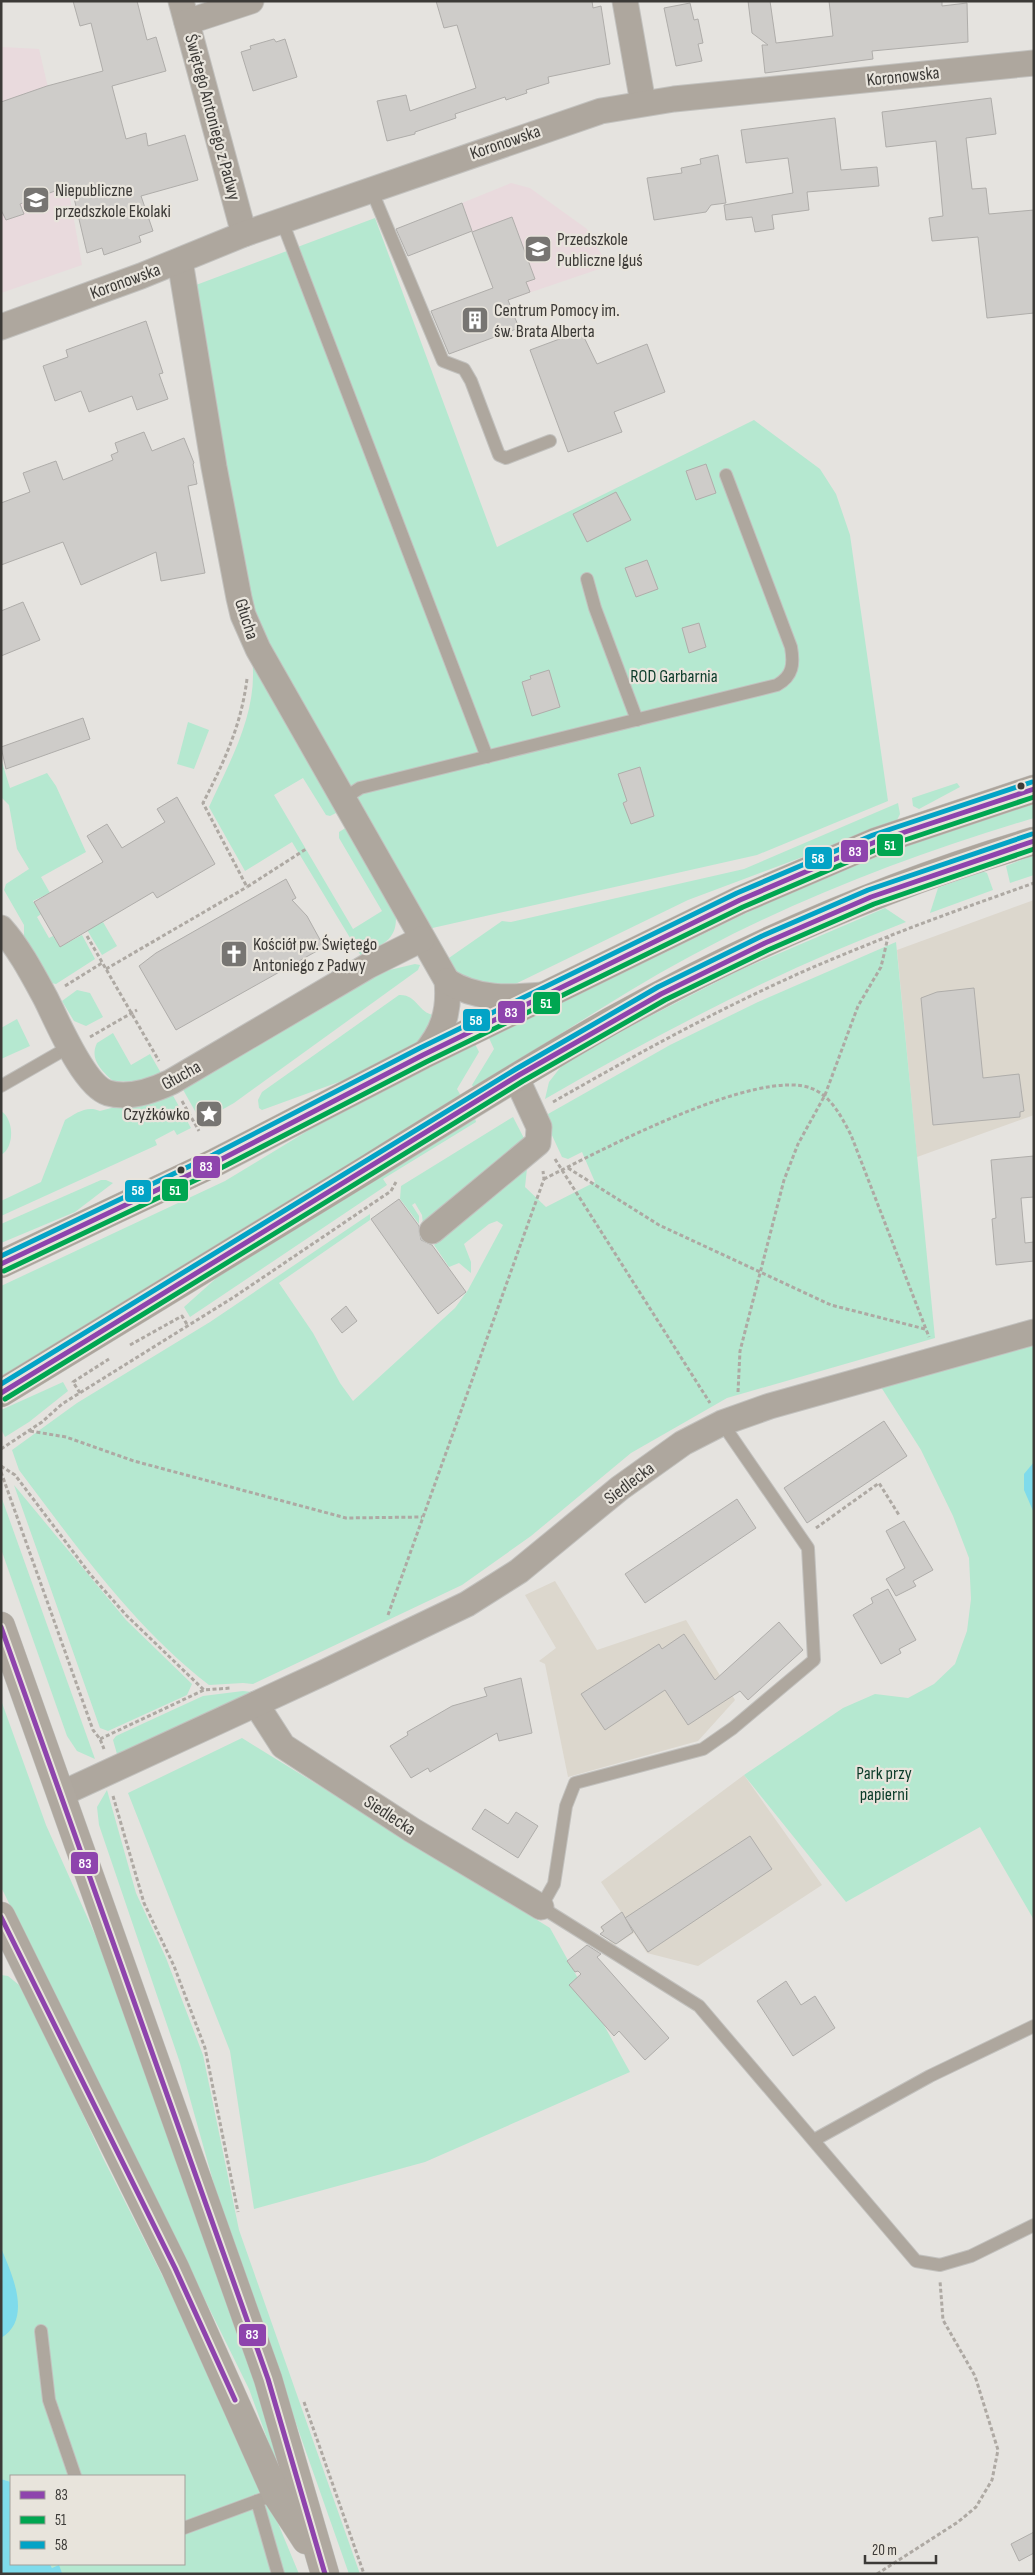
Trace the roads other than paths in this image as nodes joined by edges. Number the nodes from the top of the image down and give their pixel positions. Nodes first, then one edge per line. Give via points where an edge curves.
1 (251, 1) edge
2 (625, 1) edge
3 (184, 12) edge
4 (1034, 63) edge
5 (643, 103) junction
6 (371, 189) junction
7 (282, 220) junction
8 (244, 234) junction
9 (180, 260) junction
10 (1, 327) edge
11 (550, 441) dead end
12 (726, 475) dead end
13 (587, 579) dead end
14 (637, 720) junction
15 (487, 757) junction
16 (1034, 789) edge
17 (343, 799) junction
18 (1034, 841) edge
19 (1, 928) edge
20 (422, 939) junction
21 (447, 981) junction
22 (543, 995) junction
23 (69, 1048) junction
24 (423, 1056) junction
25 (516, 1077) junction
26 (1, 1086) edge
27 (432, 1232) dead end
28 (1, 1264) edge
29 (1034, 1332) edge
30 (1, 1393) edge
31 (731, 1419) junction
32 (1, 1626) edge
33 (262, 1702) junction
34 (61, 1794) junction
35 (541, 1907) junction
36 (1, 1916) edge
37 (1034, 2026) edge
38 (814, 2140) junction
39 (1034, 2225) edge
40 (41, 2331) dead end
41 (75, 2475) edge
42 (266, 2498) junction
43 (185, 2528) edge
44 (324, 2570) edge
45 (278, 2574) edge

1 - 3 street
2 - 5 street
3 - 8 street, Świętego Antoniego z Padwy
4 - 5 street, Koronowska
5 - 6 street, Koronowska via 569,120
6 - 7 street, Koronowska
6 - 11 lane via 443,361 464,369 499,455 506,458
7 - 8 street, Koronowska
7 - 15 lane
8 - 9 street, Koronowska
9 - 10 street, Koronowska
9 - 17 street, Głucha via 214,467 243,615 258,649
12 - 14 lane via 791,647 791,671 786,680 777,685
13 - 14 lane via 594,608
14 - 15 lane
15 - 17 lane via 360,788
16 - 22 main road via 875,842 740,900
17 - 20 street, Głucha
18 - 25 main road via 907,884 778,938 697,976
19 - 23 street, Głucha via 45,998
20 - 21 street, Głucha
20 - 23 street, Głucha via 368,966 151,1091 108,1093 97,1087
21 - 22 street via 460,990 475,994 504,998
21 - 24 street via 444,1026
22 - 24 main road
23 - 26 lane
24 - 28 main road via 216,1162
25 - 27 street via 536,1121 540,1136 538,1143
25 - 30 main road
29 - 31 street, Siedlecka
31 - 33 street, Siedlecka via 683,1443 620,1488 519,1571 467,1604
31 - 35 lane via 808,1548 814,1660 704,1749 575,1784 566,1806 554,1884
32 - 34 main road
33 - 34 street, Siedlecka
33 - 35 street, Siedlecka via 283,1746 412,1830
34 - 44 main road via 268,2379
35 - 38 lane via 699,2006
36 - 42 main road via 175,2268
37 - 38 lane via 930,2076
38 - 39 lane via 916,2261 940,2264 971,2256
40 - 41 lane via 49,2400
42 - 43 lane
42 - 44 main road
42 - 45 lane

